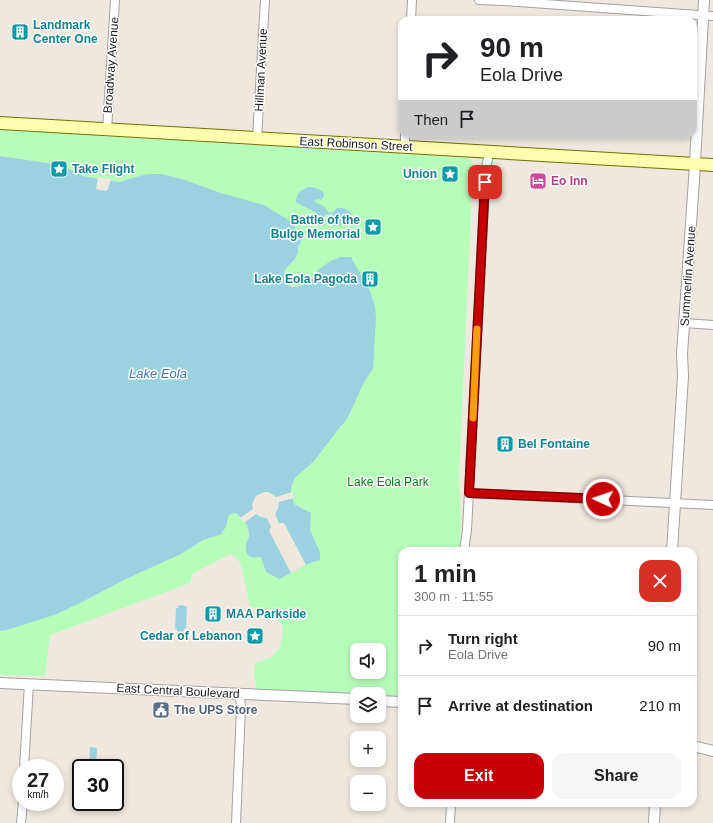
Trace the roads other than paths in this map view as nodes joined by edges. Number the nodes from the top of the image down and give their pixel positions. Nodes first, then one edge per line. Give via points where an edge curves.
1 (115, 0) edge
2 (265, 0) edge
3 (412, 0) edge
4 (479, 0) edge
5 (704, 0) edge
6 (708, 15) edge
7 (411, 16) edge
8 (0, 123) edge
9 (107, 130) junction
10 (405, 138) edge
11 (257, 139) junction
12 (405, 146) junction
13 (490, 151) junction
14 (695, 164) junction
15 (713, 165) edge
16 (685, 323) junction
17 (713, 325) edge
18 (469, 493) junction
19 (675, 503) junction
20 (713, 505) edge
21 (465, 547) edge
22 (672, 547) edge
23 (0, 682) edge
24 (29, 684) junction
25 (240, 694) junction
26 (350, 700) edge
27 (386, 701) edge
28 (398, 702) edge
29 (697, 747) edge
30 (713, 751) edge
31 (25, 759) edge
32 (451, 807) edge
33 (655, 807) edge
34 (22, 811) edge
35 (21, 823) edge
36 (236, 823) edge
37 (450, 823) edge
38 (654, 823) edge

1 - 9 street, Broadway Avenue
2 - 11 street, Hillman Avenue
3 - 7 street
4 - 6 street
5 - 6 street, Summerlin Avenue
6 - 14 street, Summerlin Avenue
8 - 9 main road, East Robinson Street
9 - 11 main road, East Robinson Street
10 - 12 street
11 - 12 main road, East Robinson Street
12 - 13 main road, East Robinson Street
13 - 14 main road, East Robinson Street
13 - 18 street via 486,167
14 - 15 main road, East Robinson Street
14 - 16 street, Summerlin Avenue
16 - 17 street
16 - 19 street, Summerlin Avenue
18 - 19 street
18 - 21 street
19 - 20 street
19 - 22 street, Summerlin Avenue
23 - 24 street, East Central Boulevard
24 - 25 street, East Central Boulevard
24 - 31 street
25 - 26 street, East Central Boulevard
25 - 36 street
27 - 28 street
29 - 30 street
32 - 37 street
33 - 38 street
34 - 35 street

